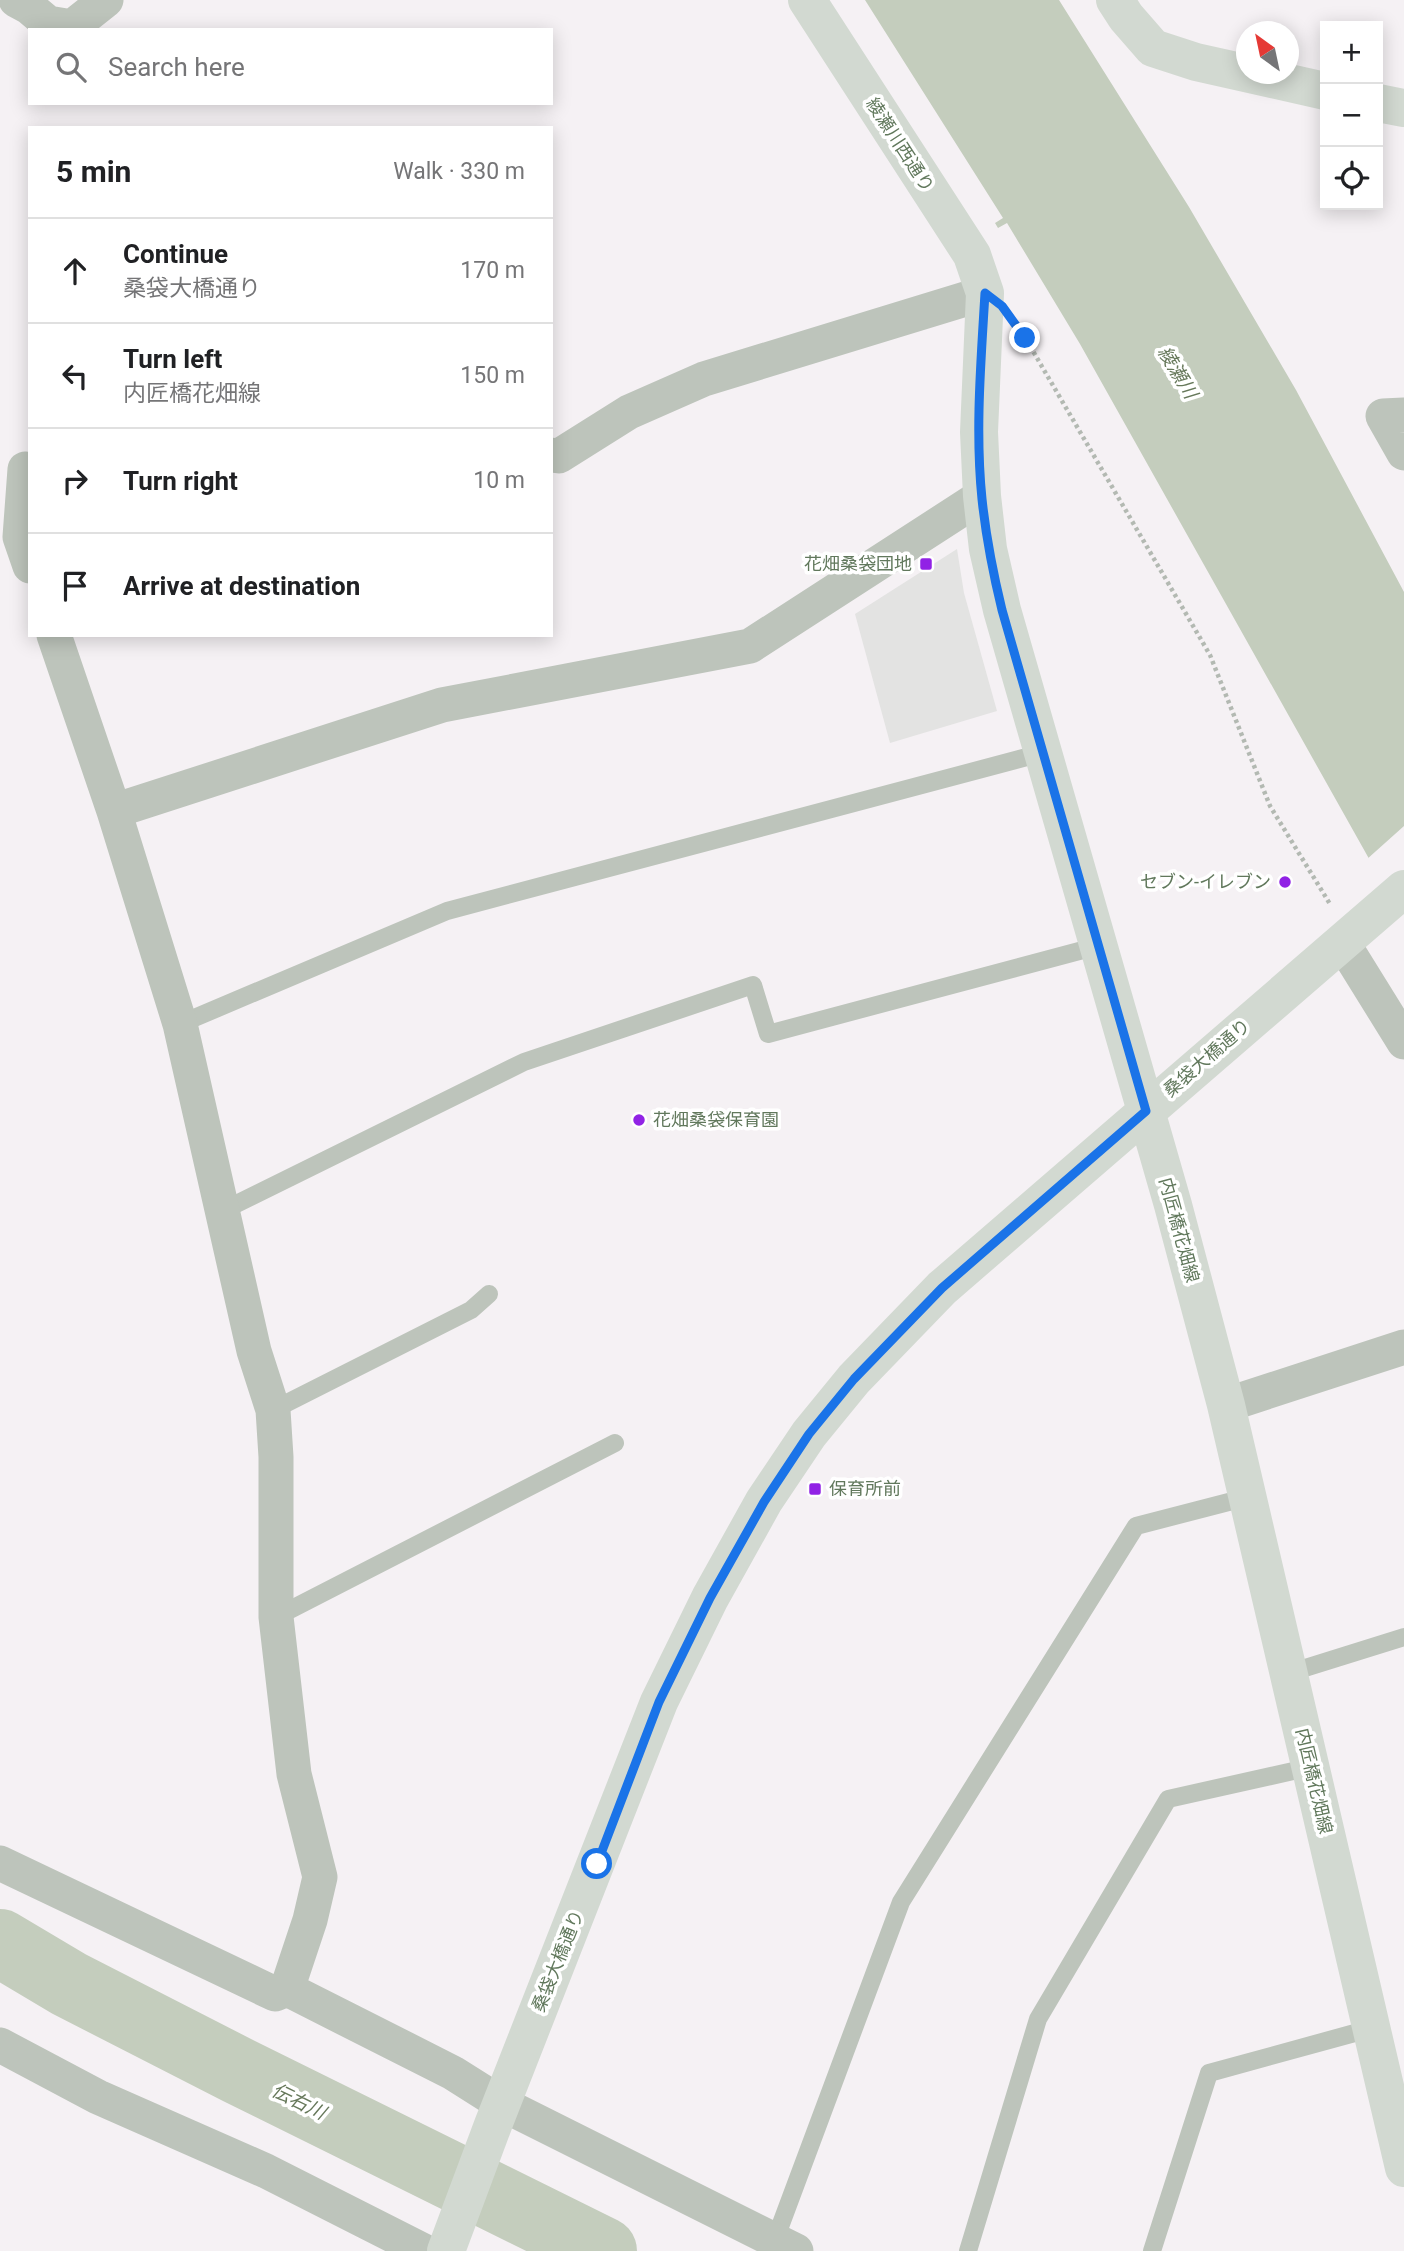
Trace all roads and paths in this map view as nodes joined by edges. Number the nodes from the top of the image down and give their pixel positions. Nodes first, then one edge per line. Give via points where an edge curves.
1 (16, 0) edge
2 (106, 0) edge
3 (807, 0) edge
4 (1115, 0) edge
5 (1320, 90) edge
6 (1383, 104) edge
7 (1404, 108) edge
8 (985, 293) junction
9 (1404, 415) edge
10 (1404, 453) edge
11 (553, 455) edge
12 (18, 471) edge
13 (982, 496) junction
14 (28, 560) edge
15 (55, 637) edge
16 (1042, 752) junction
17 (114, 811) junction
18 (1404, 889) edge
19 (1352, 933) junction
20 (1098, 946) junction
21 (180, 1024) junction
22 (1404, 1042) edge
23 (1146, 1111) junction
24 (222, 1212) junction
25 (489, 1294) dead end
26 (1404, 1347) edge
27 (1226, 1405) junction
28 (273, 1410) junction
29 (615, 1443) dead end
30 (1248, 1497) junction
31 (276, 1617) junction
32 (1404, 1637) edge
33 (1289, 1673) junction
34 (1311, 1767) junction
35 (0, 1863) edge
36 (287, 1989) junction
37 (1373, 2028) junction
38 (0, 2045) edge
39 (498, 2114) junction
40 (1404, 2168) edge
41 (785, 2245) edge
42 (439, 2249) edge
43 (968, 2251) edge
44 (1152, 2251) edge

1 - 2 street via 48,23 72,27
3 - 8 street, 綾瀬川西通り via 972,256
4 - 5 street via 1153,48
6 - 7 street
8 - 11 street via 704,379 629,412 559,456
8 - 13 street, 内匠橋花畑線 via 979,432
8 - 19 path via 1002,306 1025,338 1210,655 1270,806
9 - 10 street via 1383,416
12 - 14 street via 20,537
13 - 16 street, 内匠橋花畑線 via 1002,610
13 - 17 street via 750,646 442,705
15 - 17 street
16 - 20 street, 内匠橋花畑線
16 - 21 lane via 447,911
17 - 21 street
18 - 19 street, 桑袋大橋通り
19 - 22 street
19 - 23 street, 桑袋大橋通り
20 - 23 street, 内匠橋花畑線
20 - 24 lane via 768,1034 753,985 524,1062
21 - 24 street
23 - 27 street, 内匠橋花畑線
23 - 39 street, 桑袋大橋通り via 942,1288 854,1379 809,1434 764,1502 659,1702
24 - 28 street via 254,1351
25 - 28 lane via 471,1310
26 - 27 street
27 - 30 street, 内匠橋花畑線
28 - 31 street
29 - 31 lane
30 - 33 street, 内匠橋花畑線
30 - 41 lane via 1136,1526 901,1902
31 - 36 street via 294,1773 320,1877
32 - 33 lane
33 - 34 street, 内匠橋花畑線
34 - 37 street, 内匠橋花畑線
34 - 43 lane via 1168,1799 1038,2019
35 - 36 street via 275,1994
36 - 39 street via 453,2073
37 - 40 street, 内匠橋花畑線
37 - 44 lane via 1209,2073
38 - 42 street via 99,2097
39 - 41 street
39 - 42 street, 桑袋大橋通り

